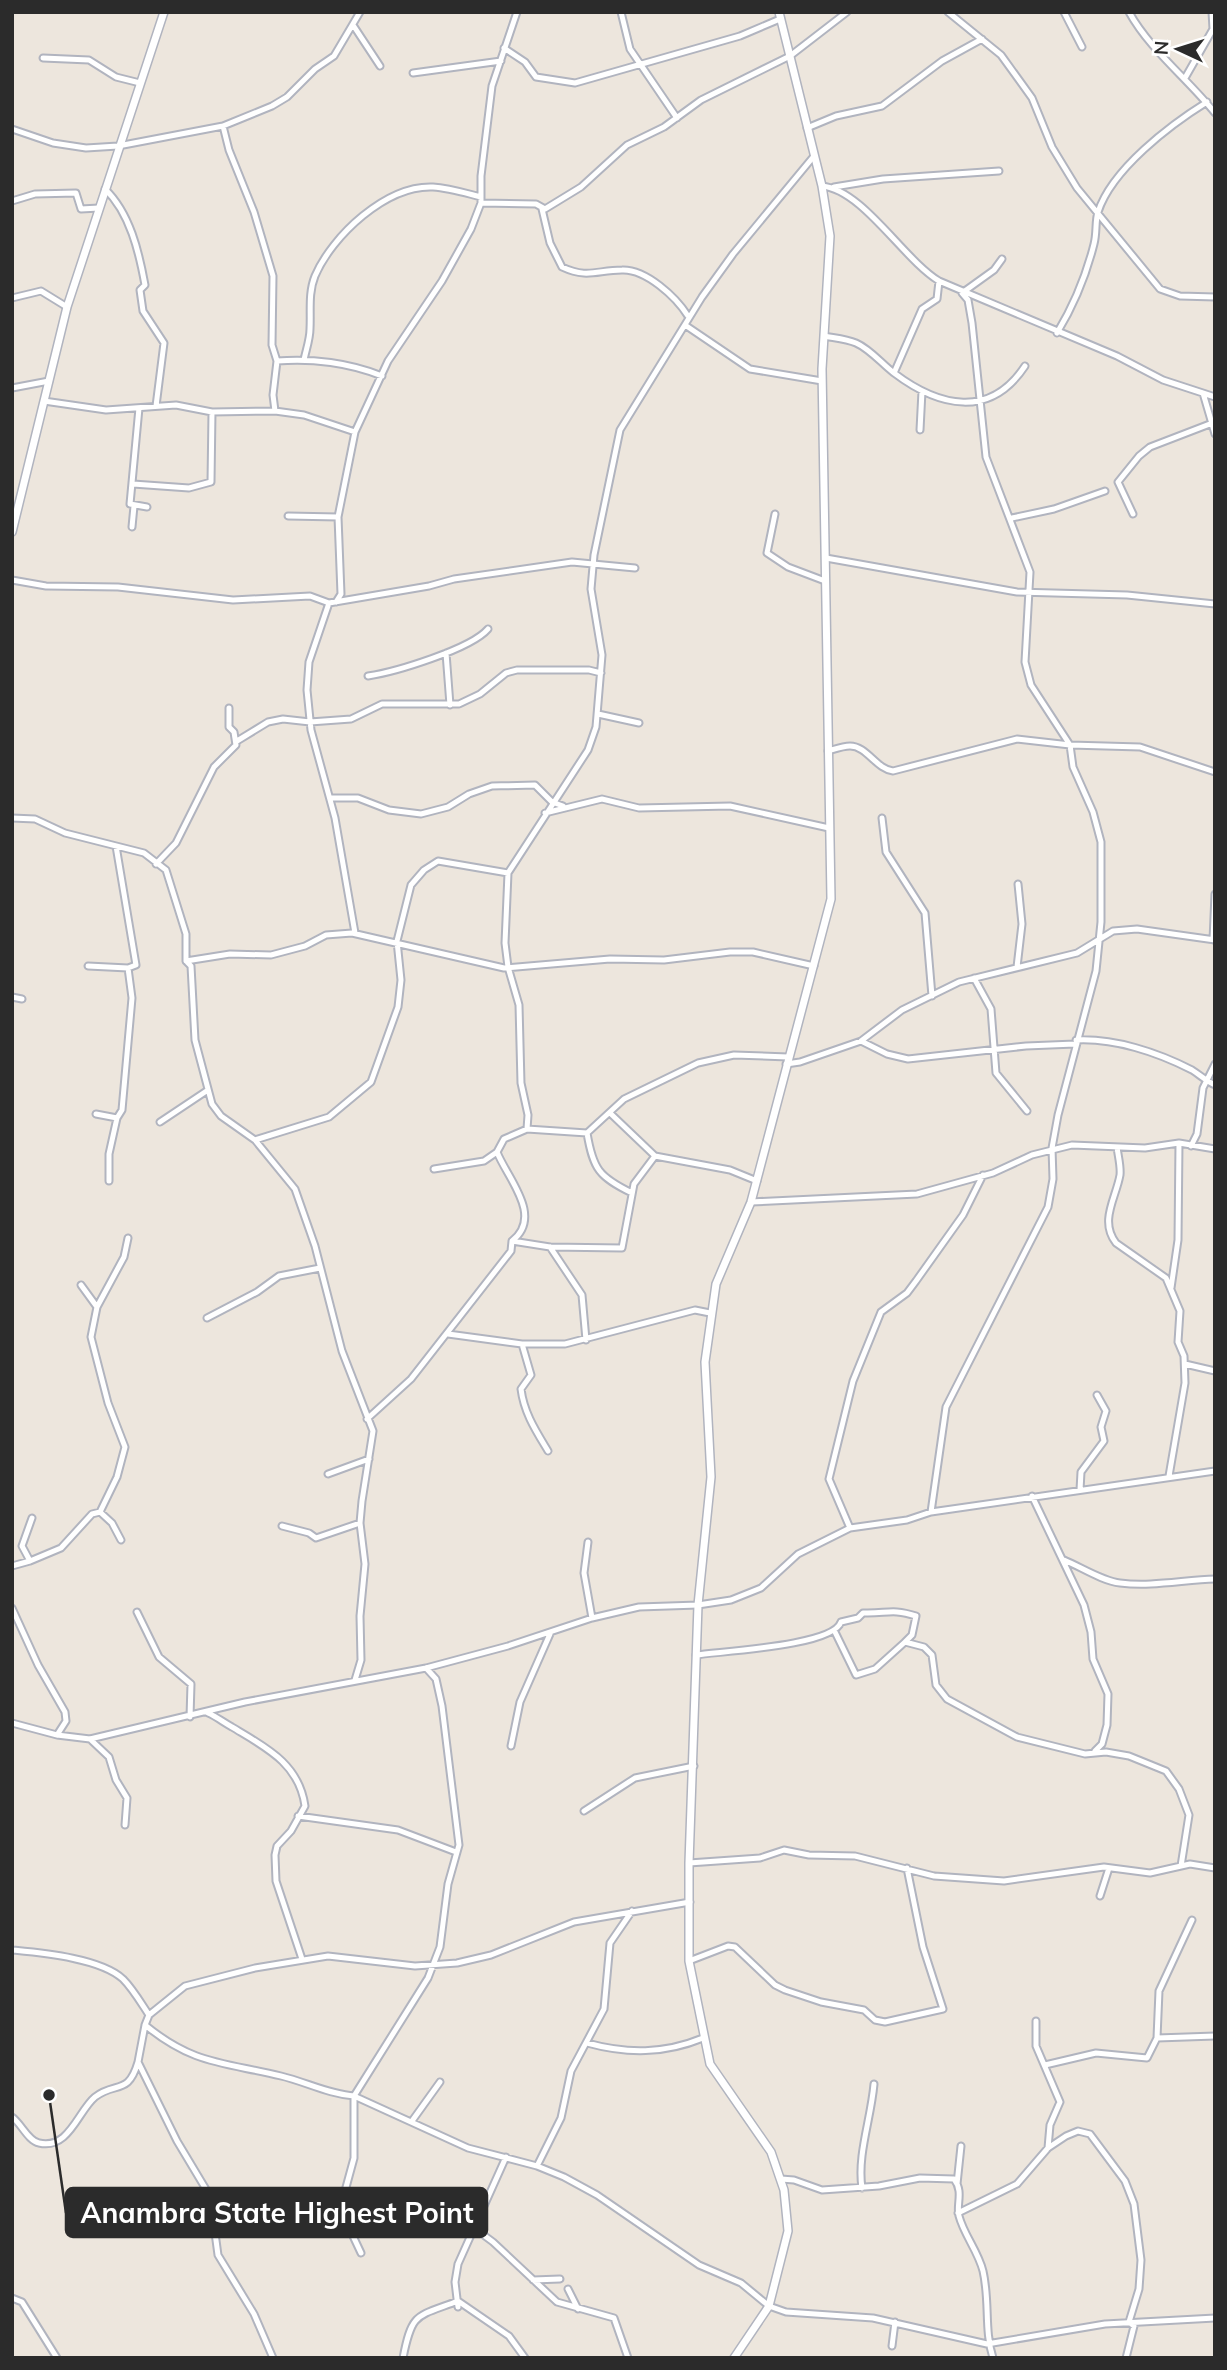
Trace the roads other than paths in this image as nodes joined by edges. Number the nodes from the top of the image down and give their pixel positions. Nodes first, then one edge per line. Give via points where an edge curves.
1 (164, 12) edge
2 (360, 12) edge
3 (517, 12) edge
4 (621, 12) edge
5 (847, 12) edge
6 (948, 12) edge
7 (1064, 12) edge
8 (1129, 12) edge
9 (1212, 12) edge
10 (779, 15) edge
11 (353, 25) junction
12 (982, 39) junction
13 (1082, 47) dead end
14 (504, 48) junction
15 (633, 52) junction
16 (790, 56) junction
17 (43, 58) dead end
18 (500, 61) junction
19 (643, 65) junction
20 (380, 66) dead end
21 (627, 67) junction
22 (413, 74) dead end
23 (1185, 78) junction
24 (140, 83) junction
25 (1207, 102) junction
26 (1215, 113) edge
27 (677, 118) junction
28 (223, 126) junction
29 (807, 128) junction
30 (12, 129) edge
31 (118, 146) junction
32 (814, 156) junction
33 (999, 171) dead end
34 (822, 186) junction
35 (834, 187) junction
36 (105, 189) junction
37 (481, 200) junction
38 (12, 201) edge
39 (99, 208) junction
40 (542, 209) junction
41 (1097, 214) junction
42 (1002, 259) dead end
43 (939, 281) junction
44 (962, 293) junction
45 (1215, 296) edge
46 (12, 298) edge
47 (66, 307) junction
48 (688, 316) junction
49 (685, 325) junction
50 (1058, 333) junction
51 (824, 336) junction
52 (304, 360) junction
53 (277, 361) junction
54 (1025, 366) dead end
55 (894, 373) junction
56 (382, 376) junction
57 (49, 381) junction
58 (822, 381) junction
59 (12, 388) edge
60 (922, 391) junction
61 (1203, 393) junction
62 (1215, 397) edge
63 (44, 401) junction
64 (980, 401) junction
65 (156, 406) junction
66 (139, 408) junction
67 (275, 411) junction
68 (212, 412) junction
69 (1213, 423) edge
70 (920, 430) dead end
71 (355, 432) junction
72 (1215, 434) edge
73 (133, 484) junction
74 (1105, 491) dead end
75 (134, 506) junction
76 (147, 508) dead end
77 (775, 514) dead end
78 (1133, 514) dead end
79 (288, 516) dead end
80 (338, 517) junction
81 (1012, 518) junction
82 (132, 527) dead end
83 (12, 532) edge
84 (826, 558) junction
85 (593, 562) junction
86 (635, 568) dead end
87 (12, 580) edge
88 (825, 582) junction
89 (341, 594) junction
90 (1030, 594) junction
91 (347, 601) junction
92 (332, 603) junction
93 (1215, 604) edge
94 (488, 629) dead end
95 (446, 653) junction
96 (601, 673) junction
97 (368, 676) dead end
98 (450, 705) junction
99 (229, 708) dead end
100 (598, 714) junction
101 (310, 722) junction
102 (639, 723) dead end
103 (237, 741) junction
104 (1070, 745) junction
105 (828, 751) junction
106 (1215, 772) edge
107 (331, 798) junction
108 (552, 802) junction
109 (564, 807) junction
110 (545, 813) junction
111 (12, 818) edge
112 (883, 818) dead end
113 (829, 828) junction
114 (116, 846) junction
115 (156, 864) junction
116 (509, 873) junction
117 (1018, 884) dead end
118 (1215, 894) edge
119 (358, 932) junction
120 (1214, 940) edge
121 (1098, 941) junction
122 (397, 942) junction
123 (186, 961) junction
124 (88, 965) dead end
125 (814, 966) junction
126 (508, 967) junction
127 (1017, 967) junction
128 (128, 968) junction
129 (974, 978) junction
130 (932, 996) junction
131 (12, 997) edge
132 (22, 999) dead end
133 (861, 1041) junction
134 (1075, 1042) junction
135 (995, 1051) junction
136 (787, 1060) junction
137 (1215, 1064) edge
138 (1206, 1082) junction
139 (1215, 1085) edge
140 (208, 1090) junction
141 (1027, 1111) dead end
142 (610, 1113) junction
143 (96, 1114) dead end
144 (117, 1118) junction
145 (160, 1122) dead end
146 (527, 1129) junction
147 (587, 1133) junction
148 (255, 1140) junction
149 (1179, 1143) junction
150 (1191, 1146) junction
151 (1117, 1147) junction
152 (1052, 1148) junction
153 (1215, 1149) edge
154 (497, 1153) junction
155 (655, 1156) junction
156 (434, 1169) dead end
157 (984, 1175) junction
158 (109, 1181) dead end
159 (757, 1181) junction
160 (632, 1193) junction
161 (751, 1202) junction
162 (128, 1238) dead end
163 (512, 1241) junction
164 (550, 1247) junction
165 (320, 1268) junction
166 (1170, 1278) junction
167 (81, 1285) dead end
168 (97, 1307) junction
169 (710, 1313) junction
170 (207, 1318) dead end
171 (448, 1334) junction
172 (586, 1340) junction
173 (522, 1344) junction
174 (1185, 1364) junction
175 (1215, 1371) edge
176 (1097, 1395) dead end
177 (367, 1419) junction
178 (548, 1451) dead end
179 (369, 1459) junction
180 (1215, 1471) edge
181 (328, 1474) dead end
182 (1169, 1476) junction
183 (1080, 1490) junction
184 (1032, 1496) junction
185 (100, 1512) junction
186 (931, 1512) junction
187 (32, 1518) dead end
188 (360, 1523) junction
189 (282, 1526) dead end
190 (850, 1528) junction
191 (121, 1540) dead end
192 (588, 1542) dead end
193 (1063, 1560) junction
194 (30, 1561) junction
195 (12, 1566) edge
196 (1215, 1579) edge
197 (698, 1605) junction
198 (12, 1608) edge
199 (137, 1612) dead end
200 (592, 1618) junction
201 (838, 1631) junction
202 (550, 1633) junction
203 (905, 1642) junction
204 (696, 1655) junction
205 (426, 1668) junction
206 (355, 1680) junction
207 (208, 1713) junction
208 (190, 1717) junction
209 (12, 1723) edge
210 (57, 1735) junction
211 (90, 1739) junction
212 (511, 1746) dead end
213 (1099, 1749) junction
214 (1106, 1752) junction
215 (1092, 1753) junction
216 (694, 1766) junction
217 (584, 1811) dead end
218 (298, 1815) junction
219 (125, 1825) dead end
220 (456, 1852) junction
221 (689, 1863) junction
222 (1181, 1866) junction
223 (908, 1868) junction
224 (1109, 1868) junction
225 (1215, 1868) edge
226 (1100, 1896) dead end
227 (690, 1902) junction
228 (632, 1911) junction
229 (1192, 1920) dead end
230 (12, 1950) edge
231 (302, 1959) junction
232 (689, 1961) junction
233 (433, 1963) junction
234 (149, 2015) junction
235 (1036, 2021) dead end
236 (145, 2025) junction
237 (1215, 2036) edge
238 (703, 2038) junction
239 (1157, 2038) junction
240 (587, 2043) junction
241 (138, 2062) junction
242 (1045, 2065) junction
243 (440, 2082) dead end
244 (874, 2084) dead end
245 (354, 2096) junction
246 (12, 2117) edge
247 (412, 2121) junction
248 (961, 2146) dead end
249 (1048, 2148) junction
250 (506, 2157) junction
251 (537, 2166) junction
252 (781, 2179) junction
253 (957, 2184) junction
254 (862, 2188) junction
255 (958, 2213) junction
256 (474, 2228) junction
257 (361, 2253) dead end
258 (561, 2279) dead end
259 (533, 2280) junction
260 (568, 2289) dead end
261 (13, 2299) edge
262 (458, 2304) junction
263 (769, 2306) junction
264 (578, 2309) junction
265 (1215, 2318) edge
266 (895, 2322) junction
267 (1129, 2322) junction
268 (987, 2344) junction
269 (892, 2346) dead end
270 (57, 2358) edge
271 (273, 2358) edge
272 (403, 2358) edge
273 (525, 2358) edge
274 (628, 2358) edge
275 (734, 2358) edge
276 (993, 2358) edge
277 (1126, 2358) edge

1 - 24 street
2 - 11 street
3 - 14 street
4 - 15 street
5 - 16 street
6 - 12 street
7 - 13 street
8 - 23 street
9 - 23 street via 1213,29
10 - 16 street
10 - 19 street via 740,36
11 - 20 street
11 - 28 street via 334,56 287,97
12 - 29 street via 942,61 882,106
12 - 41 street via 1001,55 1032,98 1052,147
14 - 18 street
14 - 21 street via 544,81 575,83
15 - 19 street
15 - 21 street
16 - 27 street via 701,100
16 - 29 street
17 - 24 street via 89,60 116,77
18 - 22 street
18 - 37 street via 492,86
19 - 21 street
19 - 27 street
23 - 25 street
24 - 31 street
25 - 26 street
25 - 41 street via 1182,117 1137,157 1113,185
27 - 40 street via 627,145 581,187
28 - 31 street
28 - 53 street via 273,276 272,345
29 - 32 street
30 - 31 street via 75,148
31 - 36 street
32 - 34 street
32 - 48 street
33 - 35 street
34 - 35 street
34 - 51 street via 830,236
35 - 43 street
36 - 39 street
36 - 65 street via 127,221 145,285 140,290 143,311 164,343
37 - 40 street via 536,204
37 - 52 street via 430,187 379,204 360,217 345,231 314,278
37 - 56 street via 471,229 442,281 402,335
38 - 39 street via 34,194 76,193 81,209
39 - 47 street
40 - 48 street via 550,243 562,267 583,275 634,271 660,287
41 - 45 street via 1160,289 1180,296
41 - 50 street via 1095,241 1077,299
42 - 44 street
43 - 44 street
43 - 55 street via 937,299 922,309
44 - 50 street via 984,297
44 - 64 street via 968,300
46 - 47 street via 41,291
47 - 57 street
48 - 49 street
49 - 58 street via 750,369
49 - 85 street via 620,430
50 - 61 street
51 - 55 street via 856,343
51 - 58 street
52 - 53 street
52 - 56 street via 359,367
53 - 67 street
54 - 64 street via 1014,383
55 - 60 street
56 - 71 street
57 - 59 street
57 - 63 street
58 - 84 street
60 - 64 street via 955,403
60 - 70 street
61 - 62 street
61 - 69 street
63 - 66 street via 106,410
63 - 83 street
64 - 81 street via 986,457
65 - 66 street
65 - 68 street
66 - 73 street
67 - 68 street
67 - 71 street
68 - 73 street via 211,482 189,488
69 - 72 street
69 - 78 street via 1150,447 1139,456 1118,482
71 - 80 street
73 - 75 street via 130,504
74 - 81 street
75 - 76 street
75 - 82 street
77 - 88 street via 766,552
79 - 80 street
80 - 89 street
81 - 90 street via 1028,564
84 - 88 street
84 - 90 street
85 - 86 street
85 - 91 street via 498,571
85 - 96 street via 591,589
87 - 92 street via 233,600 310,596
88 - 105 street
89 - 91 street
89 - 92 street
90 - 93 street via 1127,595
90 - 104 street via 1025,662 1031,685
91 - 92 street
92 - 101 street via 306,676
94 - 95 street via 480,639
95 - 97 street via 386,675
95 - 98 street
96 - 98 street via 517,670 480,694
96 - 100 street
98 - 101 street via 382,704 351,719
99 - 103 street via 229,727
100 - 102 street
100 - 108 street via 593,741
101 - 103 street via 268,722
101 - 107 street
103 - 115 street via 214,767 176,843
104 - 105 street via 1017,738 892,771 884,770 859,748
104 - 106 street via 1140,747
104 - 121 street via 1073,767 1101,842
105 - 113 street
107 - 108 street via 358,798 389,810 421,814 492,786 535,785
107 - 119 street
108 - 109 street
108 - 110 street
109 - 110 street
109 - 113 street via 602,799 639,808 730,806
110 - 116 street
111 - 114 street via 35,819 65,833
112 - 130 street via 886,852 925,913
113 - 125 street via 831,900
114 - 115 street via 144,853
114 - 128 street via 136,956 136,965
115 - 123 street via 166,870 172,883 186,934
116 - 122 street via 438,861 411,885
116 - 126 street
117 - 127 street via 1022,924
118 - 120 street
119 - 122 street
119 - 123 street via 326,935 271,955 230,954
120 - 121 street via 1137,929 1113,932
121 - 127 street via 1077,953
121 - 134 street via 1096,971
122 - 126 street via 474,963
122 - 148 street via 398,1007 371,1082 329,1117
123 - 140 street via 191,967 195,1040
124 - 128 street
125 - 126 street via 753,952 730,952 664,960
125 - 136 street
126 - 146 street via 519,1005
127 - 129 street
128 - 144 street via 132,999 122,1110
129 - 130 street
129 - 135 street via 991,1009
130 - 133 street via 902,1010
131 - 132 street
133 - 135 street via 897,1058
133 - 136 street via 800,1062
134 - 135 street
134 - 138 street via 1099,1038 1121,1043 1193,1071
134 - 152 street
135 - 141 street via 996,1073
136 - 142 street via 734,1055 698,1063 624,1099
136 - 159 street
137 - 138 street
138 - 139 street
138 - 150 street
140 - 145 street
140 - 148 street via 221,1116
142 - 147 street
142 - 155 street
143 - 144 street
144 - 158 street
146 - 147 street
146 - 154 street via 503,1139
147 - 160 street via 591,1158 603,1178
148 - 165 street via 295,1189
149 - 150 street
149 - 151 street
149 - 166 street via 1179,1227
150 - 153 street
151 - 152 street
151 - 166 street via 1120,1175 1107,1222 1110,1235
152 - 157 street
152 - 186 street via 1048,1207 946,1407
154 - 156 street via 484,1161
154 - 163 street via 523,1205 524,1222
155 - 159 street via 730,1170
155 - 160 street via 636,1179
157 - 161 street via 917,1194
157 - 190 street via 963,1215 907,1293 881,1312 852,1381 829,1479
159 - 161 street
160 - 164 street via 622,1248
161 - 169 street via 716,1284
162 - 168 street via 124,1257
163 - 164 street
163 - 171 street via 499,1270
164 - 172 street via 582,1295
165 - 170 street via 279,1276
165 - 177 street via 342,1351
166 - 174 street via 1180,1311 1178,1342
167 - 168 street
168 - 185 street via 91,1338 125,1447
169 - 172 street via 695,1310
169 - 197 street via 705,1362 711,1477
171 - 173 street
171 - 177 street via 411,1379
172 - 173 street
173 - 178 street via 531,1375 521,1389 522,1399
174 - 175 street
174 - 182 street
176 - 183 street via 1106,1411 1101,1427 1104,1441 1081,1472
177 - 179 street via 373,1431
179 - 181 street
179 - 188 street
180 - 182 street
182 - 183 street
183 - 184 street
184 - 186 street
184 - 193 street
185 - 191 street
185 - 194 street via 92,1514 61,1548
186 - 190 street
187 - 194 street via 22,1546
188 - 189 street via 316,1538
188 - 206 street via 365,1564 361,1660
190 - 197 street via 798,1553 761,1588 744,1597
192 - 200 street via 584,1573
193 - 196 street via 1118,1583
193 - 213 street via 1088,1620 1093,1659 1108,1694 1110,1715
194 - 195 street
197 - 200 street via 639,1606
197 - 204 street
198 - 210 street via 65,1712 66,1721
199 - 208 street via 159,1657 191,1684
200 - 202 street
201 - 203 street via 853,1672 860,1676
201 - 203 street via 841,1622 863,1613 894,1609 916,1616 912,1635
201 - 204 street via 811,1641
202 - 205 street
202 - 212 street via 520,1702
203 - 215 street via 930,1651 936,1685 955,1705 1017,1737
204 - 216 street
205 - 206 street
205 - 220 street via 436,1679 442,1706 459,1826
206 - 207 street
207 - 208 street
207 - 218 street via 285,1761 305,1802
208 - 211 street
209 - 210 street
210 - 211 street
211 - 219 street via 109,1756 127,1798
213 - 214 street
213 - 215 street
214 - 215 street
214 - 222 street via 1166,1771 1179,1789 1189,1815
216 - 217 street via 635,1778
216 - 221 street
218 - 220 street via 398,1830
218 - 231 street via 275,1856 276,1881
220 - 233 street via 440,1947
221 - 223 street via 760,1858 785,1850 855,1856
221 - 227 street
222 - 224 street via 1150,1873
222 - 225 street
223 - 224 street via 933,1876 1004,1881
223 - 232 street via 923,1947 943,2009 885,2022 864,2010 821,2003 785,1990 735,1947
224 - 226 street
227 - 228 street
227 - 232 street
228 - 233 street via 573,1922 491,1955
228 - 240 street via 610,1943 604,2009
229 - 239 street via 1158,1991
230 - 234 street via 113,1972
231 - 233 street via 328,1956 415,1966
231 - 234 street via 198,1981
232 - 238 street
233 - 245 street via 419,1996
234 - 236 street
235 - 242 street via 1036,2046
236 - 241 street
236 - 245 street via 192,2056
237 - 239 street
238 - 240 street via 669,2048 629,2052
238 - 252 street via 717,2078 760,2133
239 - 242 street via 1146,2058 1096,2053
240 - 251 street via 571,2071 561,2118
241 - 246 street via 133,2078 123,2088 98,2095 72,2131 56,2139 35,2141
241 - 271 street via 210,2196 218,2255 254,2314
242 - 249 street via 1060,2102 1050,2125
243 - 247 street
244 - 254 street via 859,2167
245 - 247 street
245 - 257 street via 354,2158 342,2202
247 - 250 street via 468,2148
248 - 253 street
249 - 255 street via 1017,2184
249 - 267 street via 1083,2131 1125,2181 1134,2204 1141,2260 1139,2289
250 - 251 street
250 - 256 street
251 - 263 street via 597,2195 699,2265 741,2283
252 - 254 street via 822,2190
252 - 263 street via 788,2231
253 - 254 street via 939,2176
253 - 255 street
255 - 268 street via 983,2273
256 - 259 street
256 - 262 street via 456,2274
258 - 259 street
259 - 264 street via 557,2302
260 - 264 street
261 - 270 street via 22,2302 33,2316
262 - 272 street via 418,2316 409,2327
262 - 273 street via 509,2336
263 - 266 street via 786,2312
263 - 275 street
264 - 274 street via 614,2318
265 - 267 street
266 - 268 street
266 - 269 street
267 - 268 street
267 - 277 street via 1134,2326
268 - 276 street

